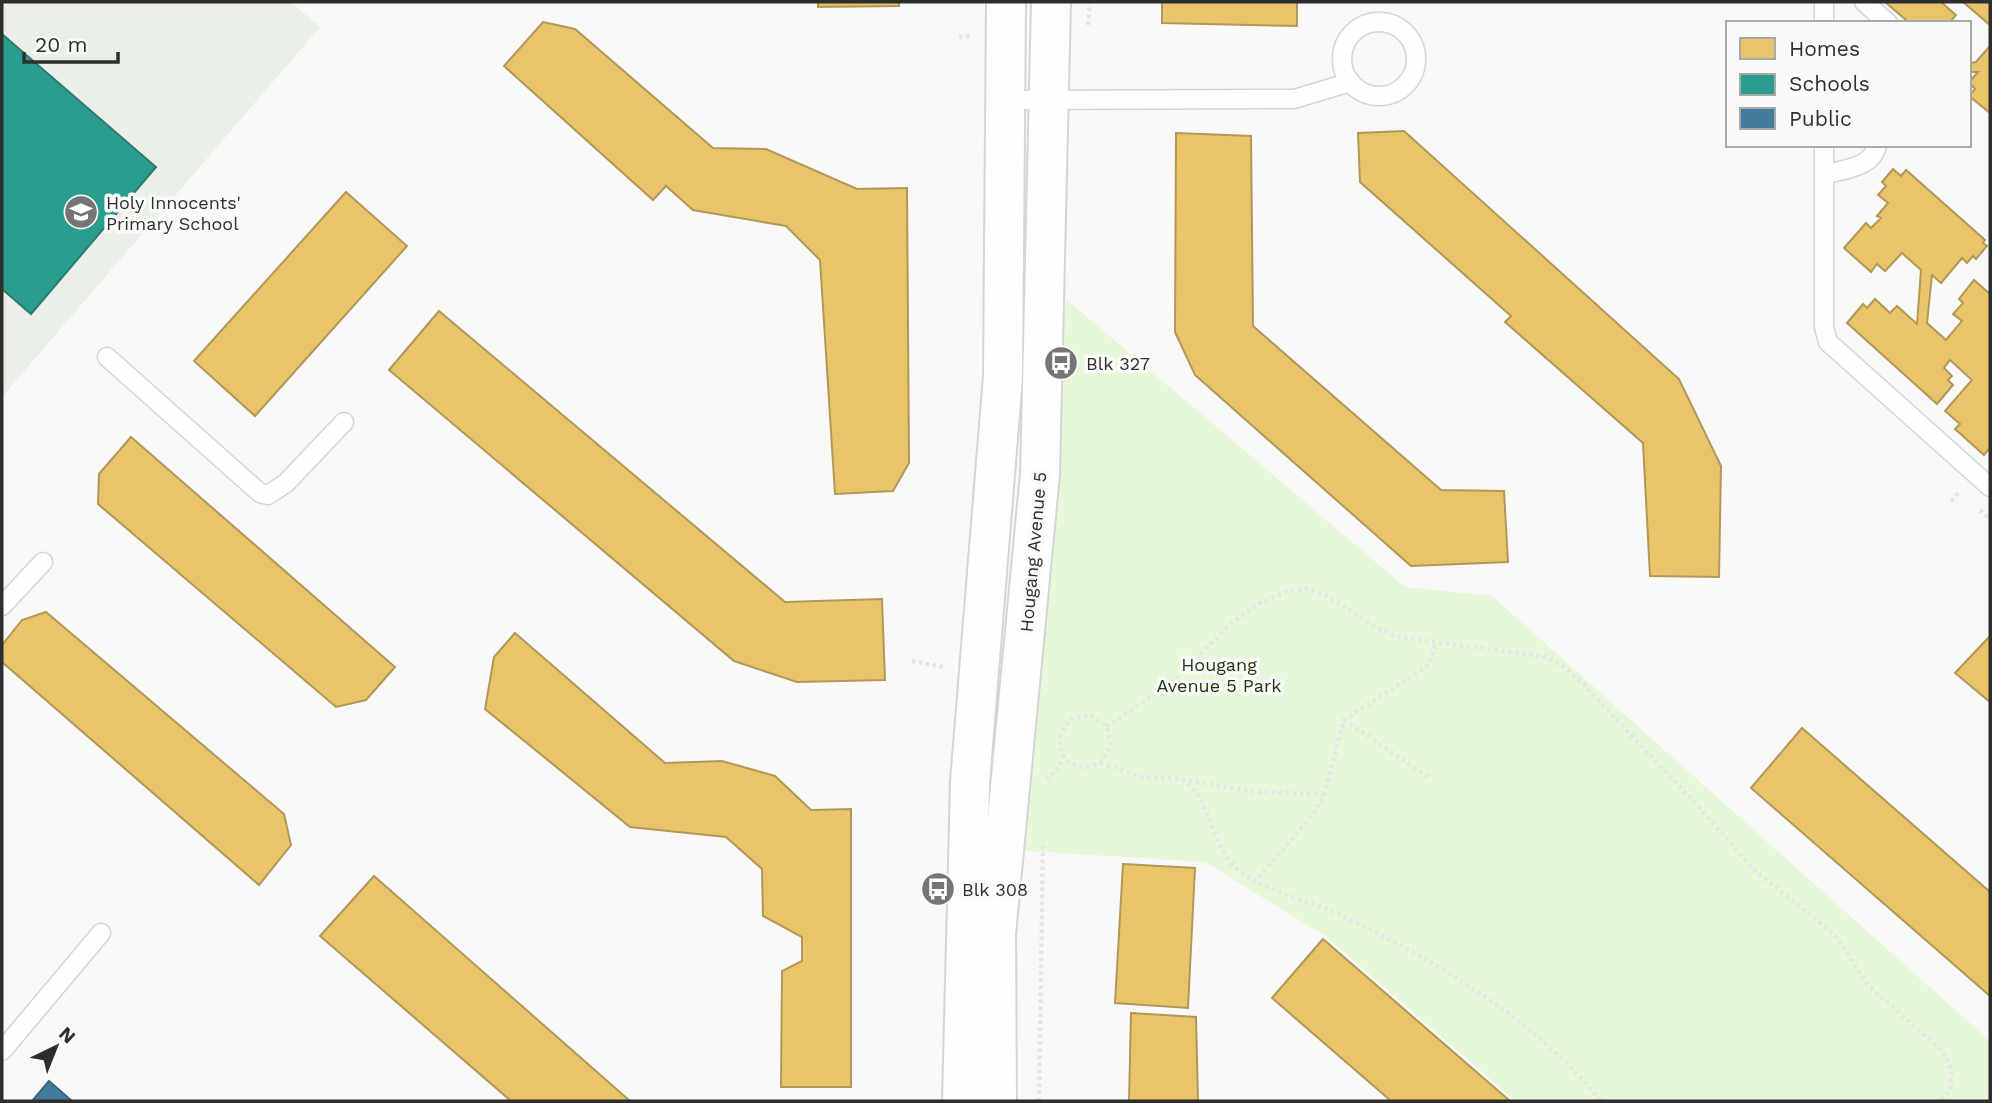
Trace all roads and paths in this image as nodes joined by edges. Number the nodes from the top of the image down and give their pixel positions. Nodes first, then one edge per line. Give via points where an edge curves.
1 (1006, 2) edge
2 (1051, 2) edge
3 (1824, 2) edge
4 (1864, 2) edge
5 (1824, 21) edge
6 (1886, 21) edge
7 (975, 35) dead end
8 (958, 37) dead end
9 (1351, 82) junction
10 (1007, 100) junction
11 (1051, 102) junction
12 (1824, 147) edge
13 (1876, 147) edge
14 (1824, 175) junction
15 (107, 357) dead end
16 (344, 422) dead end
17 (1987, 477) edge
18 (1959, 492) dead end
19 (1951, 501) dead end
20 (43, 562) dead end
21 (986, 567) junction
22 (1032, 574) junction
23 (2, 606) edge
24 (1436, 643) junction
25 (912, 661) dead end
26 (956, 669) dead end
27 (1344, 720) junction
28 (1107, 727) junction
29 (1100, 763) junction
30 (1428, 777) dead end
31 (1178, 778) junction
32 (1324, 796) junction
33 (1043, 837) dead end
34 (1254, 882) junction
35 (101, 933) dead end
36 (2, 1051) edge
37 (962, 1101) edge
38 (997, 1101) edge
39 (1039, 1101) edge
40 (1601, 1101) edge
41 (1941, 1101) edge

1 - 10 street
2 - 11 street, Hougang Avenue 5
3 - 5 lane
4 - 6 lane
7 - 8 path
9 - 9 lane via 1342,59 1357,28 1380,21 1402,29 1411,39 1416,62 1410,79 1396,92 1372,95
9 - 11 lane via 1294,99
10 - 11 lane
10 - 21 street via 1003,376
11 - 22 street, Hougang Avenue 5 via 1040,474
12 - 14 lane
13 - 14 lane via 1863,164
14 - 17 lane via 1824,327 1828,342
15 - 16 lane via 260,493 268,495 286,483
18 - 19 path
20 - 23 lane
21 - 22 lane
21 - 37 street via 970,782
22 - 38 street, Hougang Avenue 5 via 996,934
24 - 27 path via 1429,665
24 - 28 path via 1379,629 1314,590 1288,591 1260,603 1229,625 1168,685
24 - 41 path via 1536,654 1573,674 1752,869 1834,934 1877,994 1943,1052 1952,1072 1950,1088
25 - 26 path
27 - 30 path
27 - 32 path
28 - 29 path via 1111,746
28 - 29 path via 1090,715 1080,715 1063,726 1059,736 1059,746 1071,763 1080,767
29 - 31 path via 1150,778
31 - 32 path via 1248,791
31 - 34 path via 1198,795 1228,862
32 - 34 path
33 - 39 path
34 - 40 path via 1345,917 1483,997 1541,1041
35 - 36 lane

